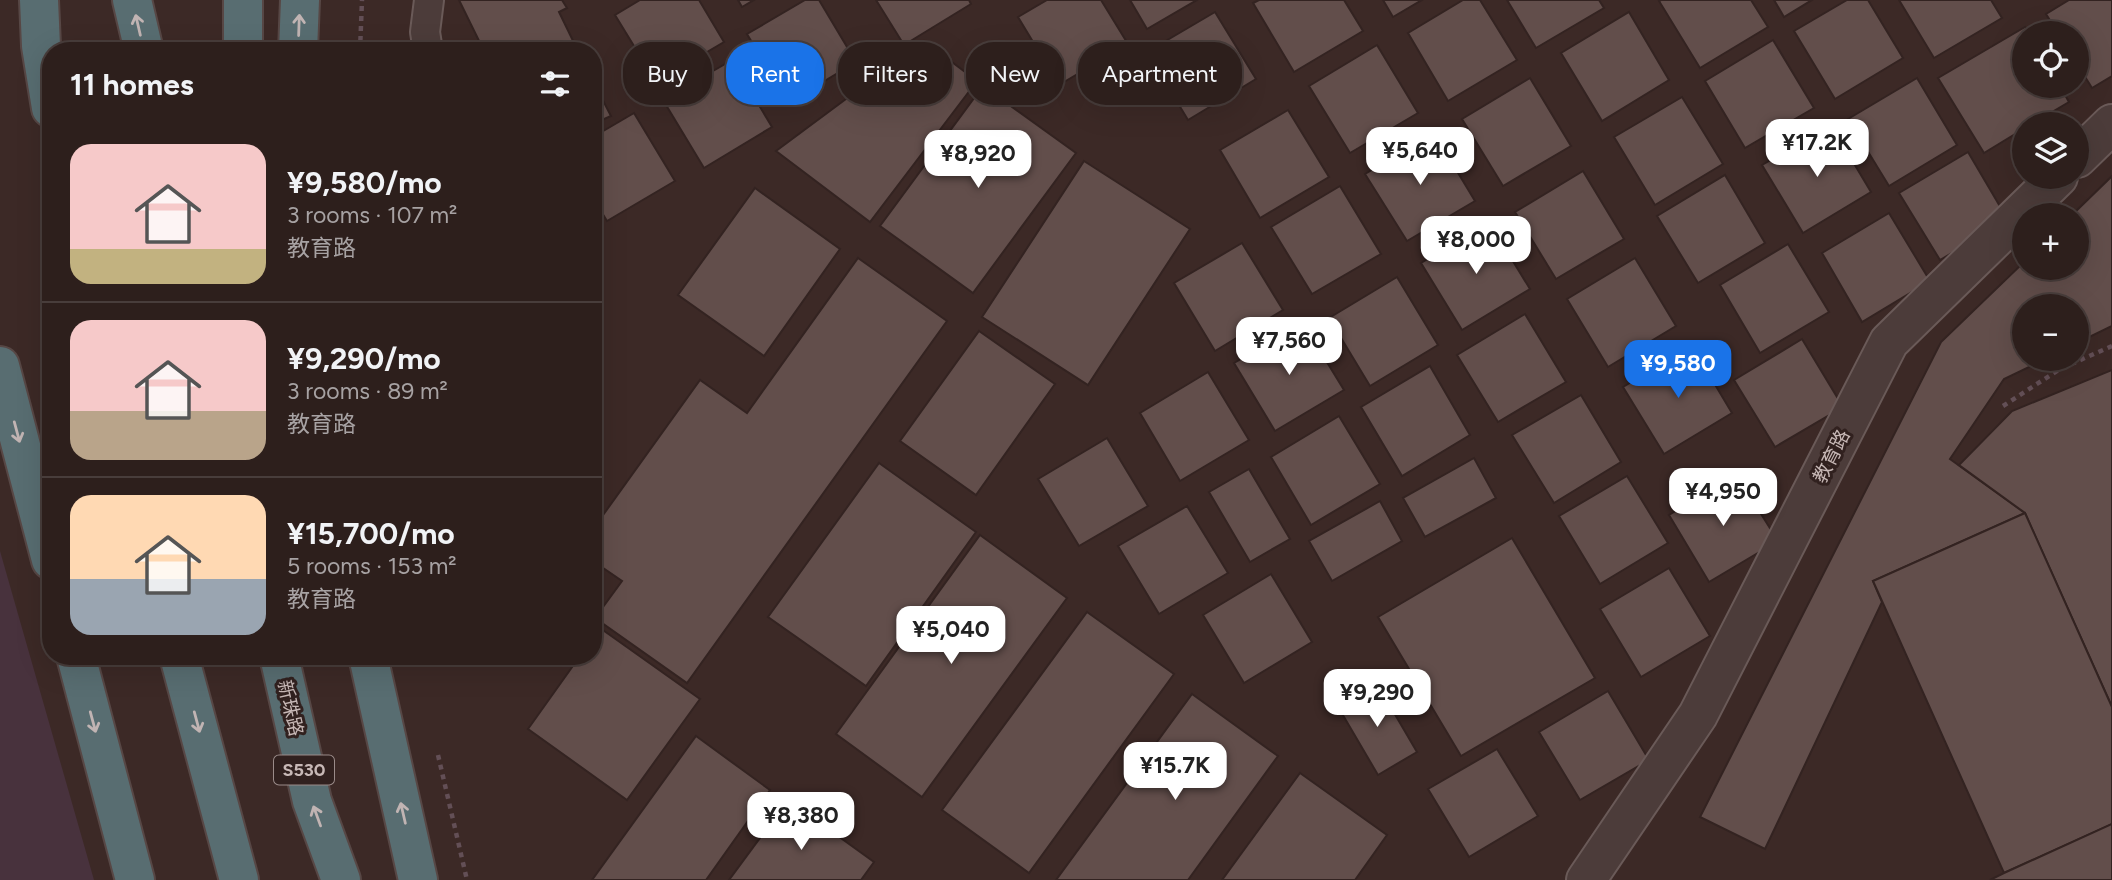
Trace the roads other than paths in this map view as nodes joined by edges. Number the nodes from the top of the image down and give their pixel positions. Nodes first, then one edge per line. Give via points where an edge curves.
1 (39, 0) edge
2 (132, 0) edge
3 (243, 0) edge
4 (300, 0) edge
5 (429, 0) edge
6 (142, 42) edge
7 (243, 42) edge
8 (298, 42) edge
9 (427, 42) edge
10 (42, 52) edge
11 (2112, 124) edge
12 (2089, 146) edge
13 (2046, 189) edge
14 (0, 366) edge
15 (42, 526) edge
16 (78, 665) edge
17 (181, 665) edge
18 (281, 665) edge
19 (370, 665) edge
20 (135, 880) edge
21 (239, 880) edge
22 (341, 880) edge
23 (418, 880) edge
24 (1587, 880) edge

1 - 10 highway
6 -> 2 highway
3 - 7 highway
8 -> 4 highway
5 - 9 lane
11 - 12 street
13 - 24 street, 教育路 via 1889,342 1698,715
14 -> 15 highway
16 -> 20 highway
17 -> 21 highway
22 -> 18 highway, 新珠路 / S530 via 312,801
23 -> 19 highway

